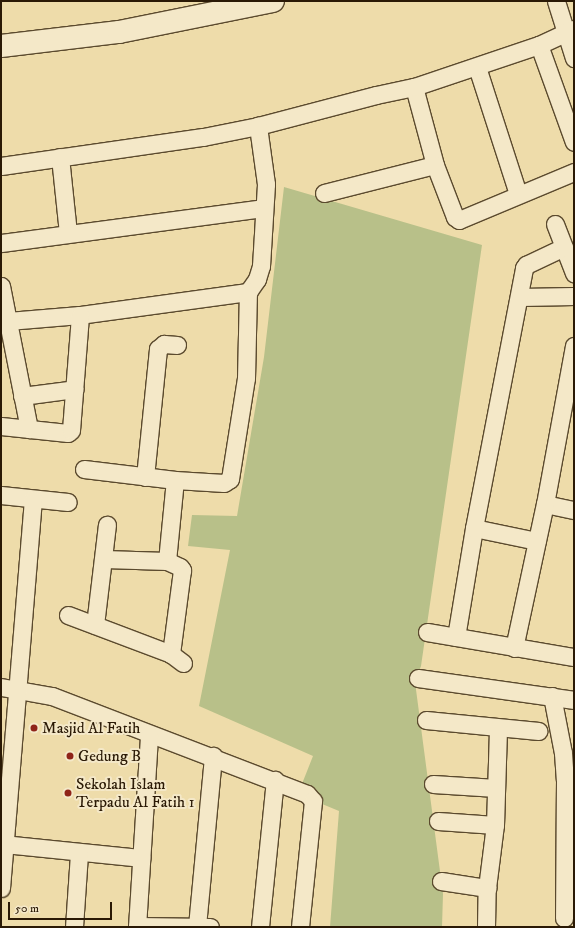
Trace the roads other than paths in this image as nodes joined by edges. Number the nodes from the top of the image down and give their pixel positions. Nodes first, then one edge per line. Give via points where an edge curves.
1 (273, 1) edge
2 (556, 1) edge
3 (570, 31) edge
4 (539, 45) junction
5 (1, 46) edge
6 (574, 58) edge
7 (477, 67) junction
8 (414, 87) junction
9 (258, 126) junction
10 (574, 142) edge
11 (60, 157) junction
12 (435, 165) junction
13 (1, 166) edge
14 (574, 172) edge
15 (324, 192) dead end
16 (518, 194) junction
17 (264, 208) junction
18 (555, 224) dead end
19 (68, 233) junction
20 (1, 243) edge
21 (564, 247) junction
22 (574, 273) edge
23 (1, 286) edge
24 (248, 292) junction
25 (574, 296) edge
26 (520, 297) junction
27 (80, 315) junction
28 (8, 321) junction
29 (177, 345) dead end
30 (574, 346) edge
31 (75, 389) junction
32 (22, 396) junction
33 (1, 426) edge
34 (28, 429) junction
35 (84, 469) dead end
36 (145, 477) junction
37 (175, 480) junction
38 (1, 495) edge
39 (33, 499) junction
40 (68, 502) dead end
41 (545, 504) junction
42 (574, 510) edge
43 (107, 525) dead end
44 (474, 528) junction
45 (537, 541) junction
46 (104, 559) junction
47 (167, 562) junction
48 (68, 615) dead end
49 (95, 625) junction
50 (428, 632) dead end
51 (456, 637) junction
52 (514, 648) junction
53 (574, 657) edge
54 (418, 678) dead end
55 (9, 688) edge
56 (552, 696) junction
57 (574, 700) edge
58 (426, 720) dead end
59 (498, 728) junction
60 (538, 731) dead end
61 (149, 734) junction
62 (213, 756) junction
63 (6, 769) edge
64 (275, 780) junction
65 (433, 784) dead end
66 (496, 788) junction
67 (438, 821) dead end
68 (495, 825) junction
69 (3, 846) edge
70 (79, 853) junction
71 (141, 858) junction
72 (441, 881) dead end
73 (1, 888) edge
74 (487, 888) junction
75 (564, 918) dead end
76 (137, 926) edge
77 (74, 927) edge
78 (204, 927) edge
79 (260, 927) edge
80 (300, 927) edge
81 (486, 927) edge

1 - 5 main road via 119,32
2 - 3 street
3 - 4 street
3 - 6 street
4 - 7 street
4 - 10 street
7 - 8 street
7 - 16 street
8 - 9 street via 376,94
8 - 12 street
9 - 11 street via 203,137
9 - 17 street via 265,168
11 - 13 street
11 - 19 street
12 - 15 street
12 - 16 street via 455,217 459,220
14 - 16 street
17 - 19 street
17 - 24 street via 259,274
18 - 21 street
19 - 20 street
21 - 22 street
21 - 26 street via 526,265
23 - 28 street
24 - 27 street
24 - 37 street via 246,378 230,478 224,483
25 - 26 street
26 - 44 street
27 - 28 street
27 - 31 street
28 - 32 street
29 - 36 street via 164,344 158,349
30 - 41 street
31 - 32 street
31 - 34 street via 72,427 69,432
32 - 34 street
33 - 34 street
35 - 36 street
36 - 37 street
37 - 47 street
38 - 39 street
39 - 40 street
39 - 55 street
41 - 42 street
41 - 45 street
43 - 46 street
44 - 45 street
44 - 51 street
45 - 52 street
46 - 47 street
46 - 49 street
47 - 49 street via 178,564 182,570 177,658
48 - 49 street
50 - 51 street
51 - 52 street
52 - 53 street
54 - 56 street
55 - 61 street via 52,696
55 - 63 street
56 - 57 street
56 - 75 street via 563,753 565,780
58 - 59 street
59 - 60 street
59 - 66 street
61 - 62 street
61 - 71 street
62 - 64 street
62 - 78 street
63 - 69 street
64 - 79 street
64 - 80 street via 307,794 313,801
65 - 66 street
66 - 68 street
67 - 68 street
68 - 74 street
69 - 70 street
69 - 73 street
70 - 71 street
70 - 77 street
71 - 76 street
72 - 74 street
74 - 81 street
76 - 78 street

